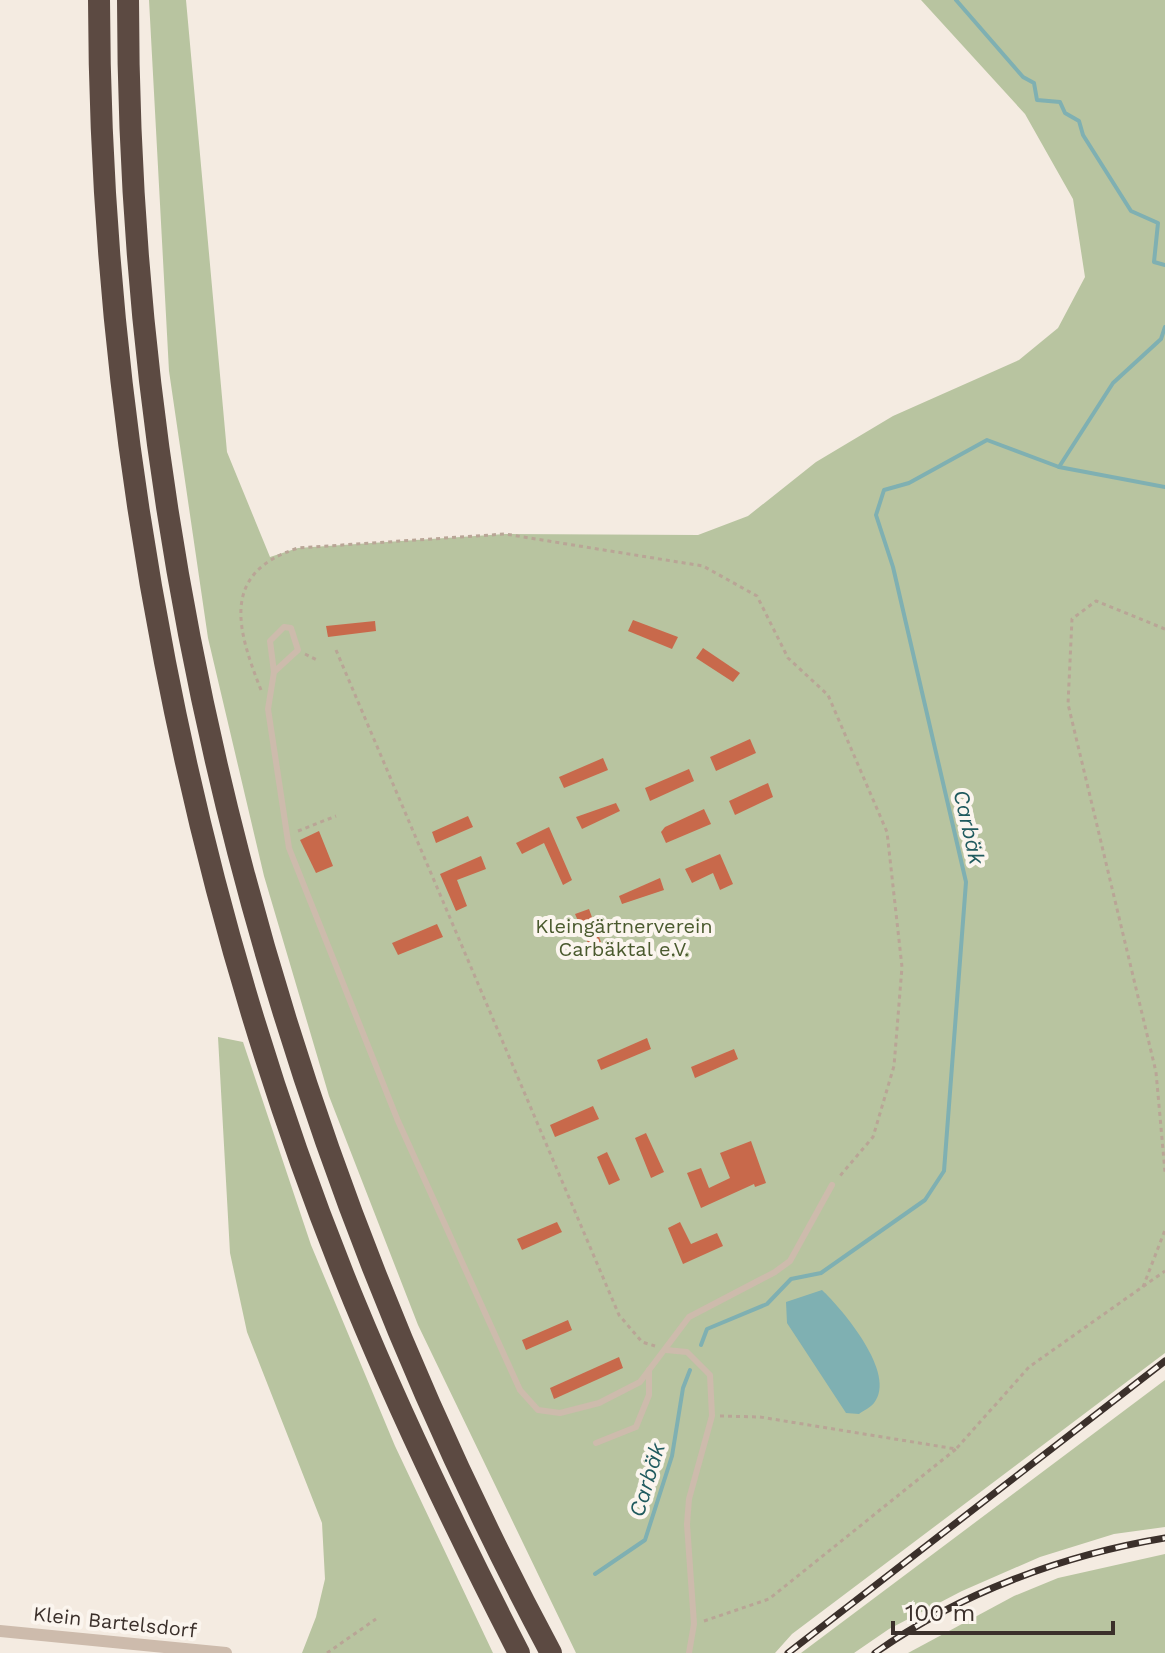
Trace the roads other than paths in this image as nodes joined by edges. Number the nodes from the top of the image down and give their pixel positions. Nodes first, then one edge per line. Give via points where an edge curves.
1 (99, 0) edge
2 (128, 0) edge
3 (274, 672) junction
4 (832, 1185) road end
5 (666, 1350) junction
6 (649, 1370) junction
7 (596, 1443) dead end
8 (0, 1631) edge
9 (226, 1653) edge
10 (519, 1653) edge
11 (551, 1653) edge
12 (689, 1653) edge

1 - 10 highway via 106,198 127,416 159,619 204,836 268,1058 353,1298
2 - 11 highway via 134,200 155,416 200,684 240,861 293,1046 390,1313 472,1500
3 - 3 lane via 270,641 284,627 291,628 298,650
3 - 6 lane via 268,709 289,848 398,1121 520,1390 538,1410 560,1413 599,1403 640,1382
4 - 5 lane via 790,1261 689,1317
5 - 6 lane
5 - 12 lane via 687,1352 710,1375 712,1416 687,1524 694,1624
6 - 7 lane via 649,1395 636,1427
8 - 9 street, Klein Bartelsdorf

